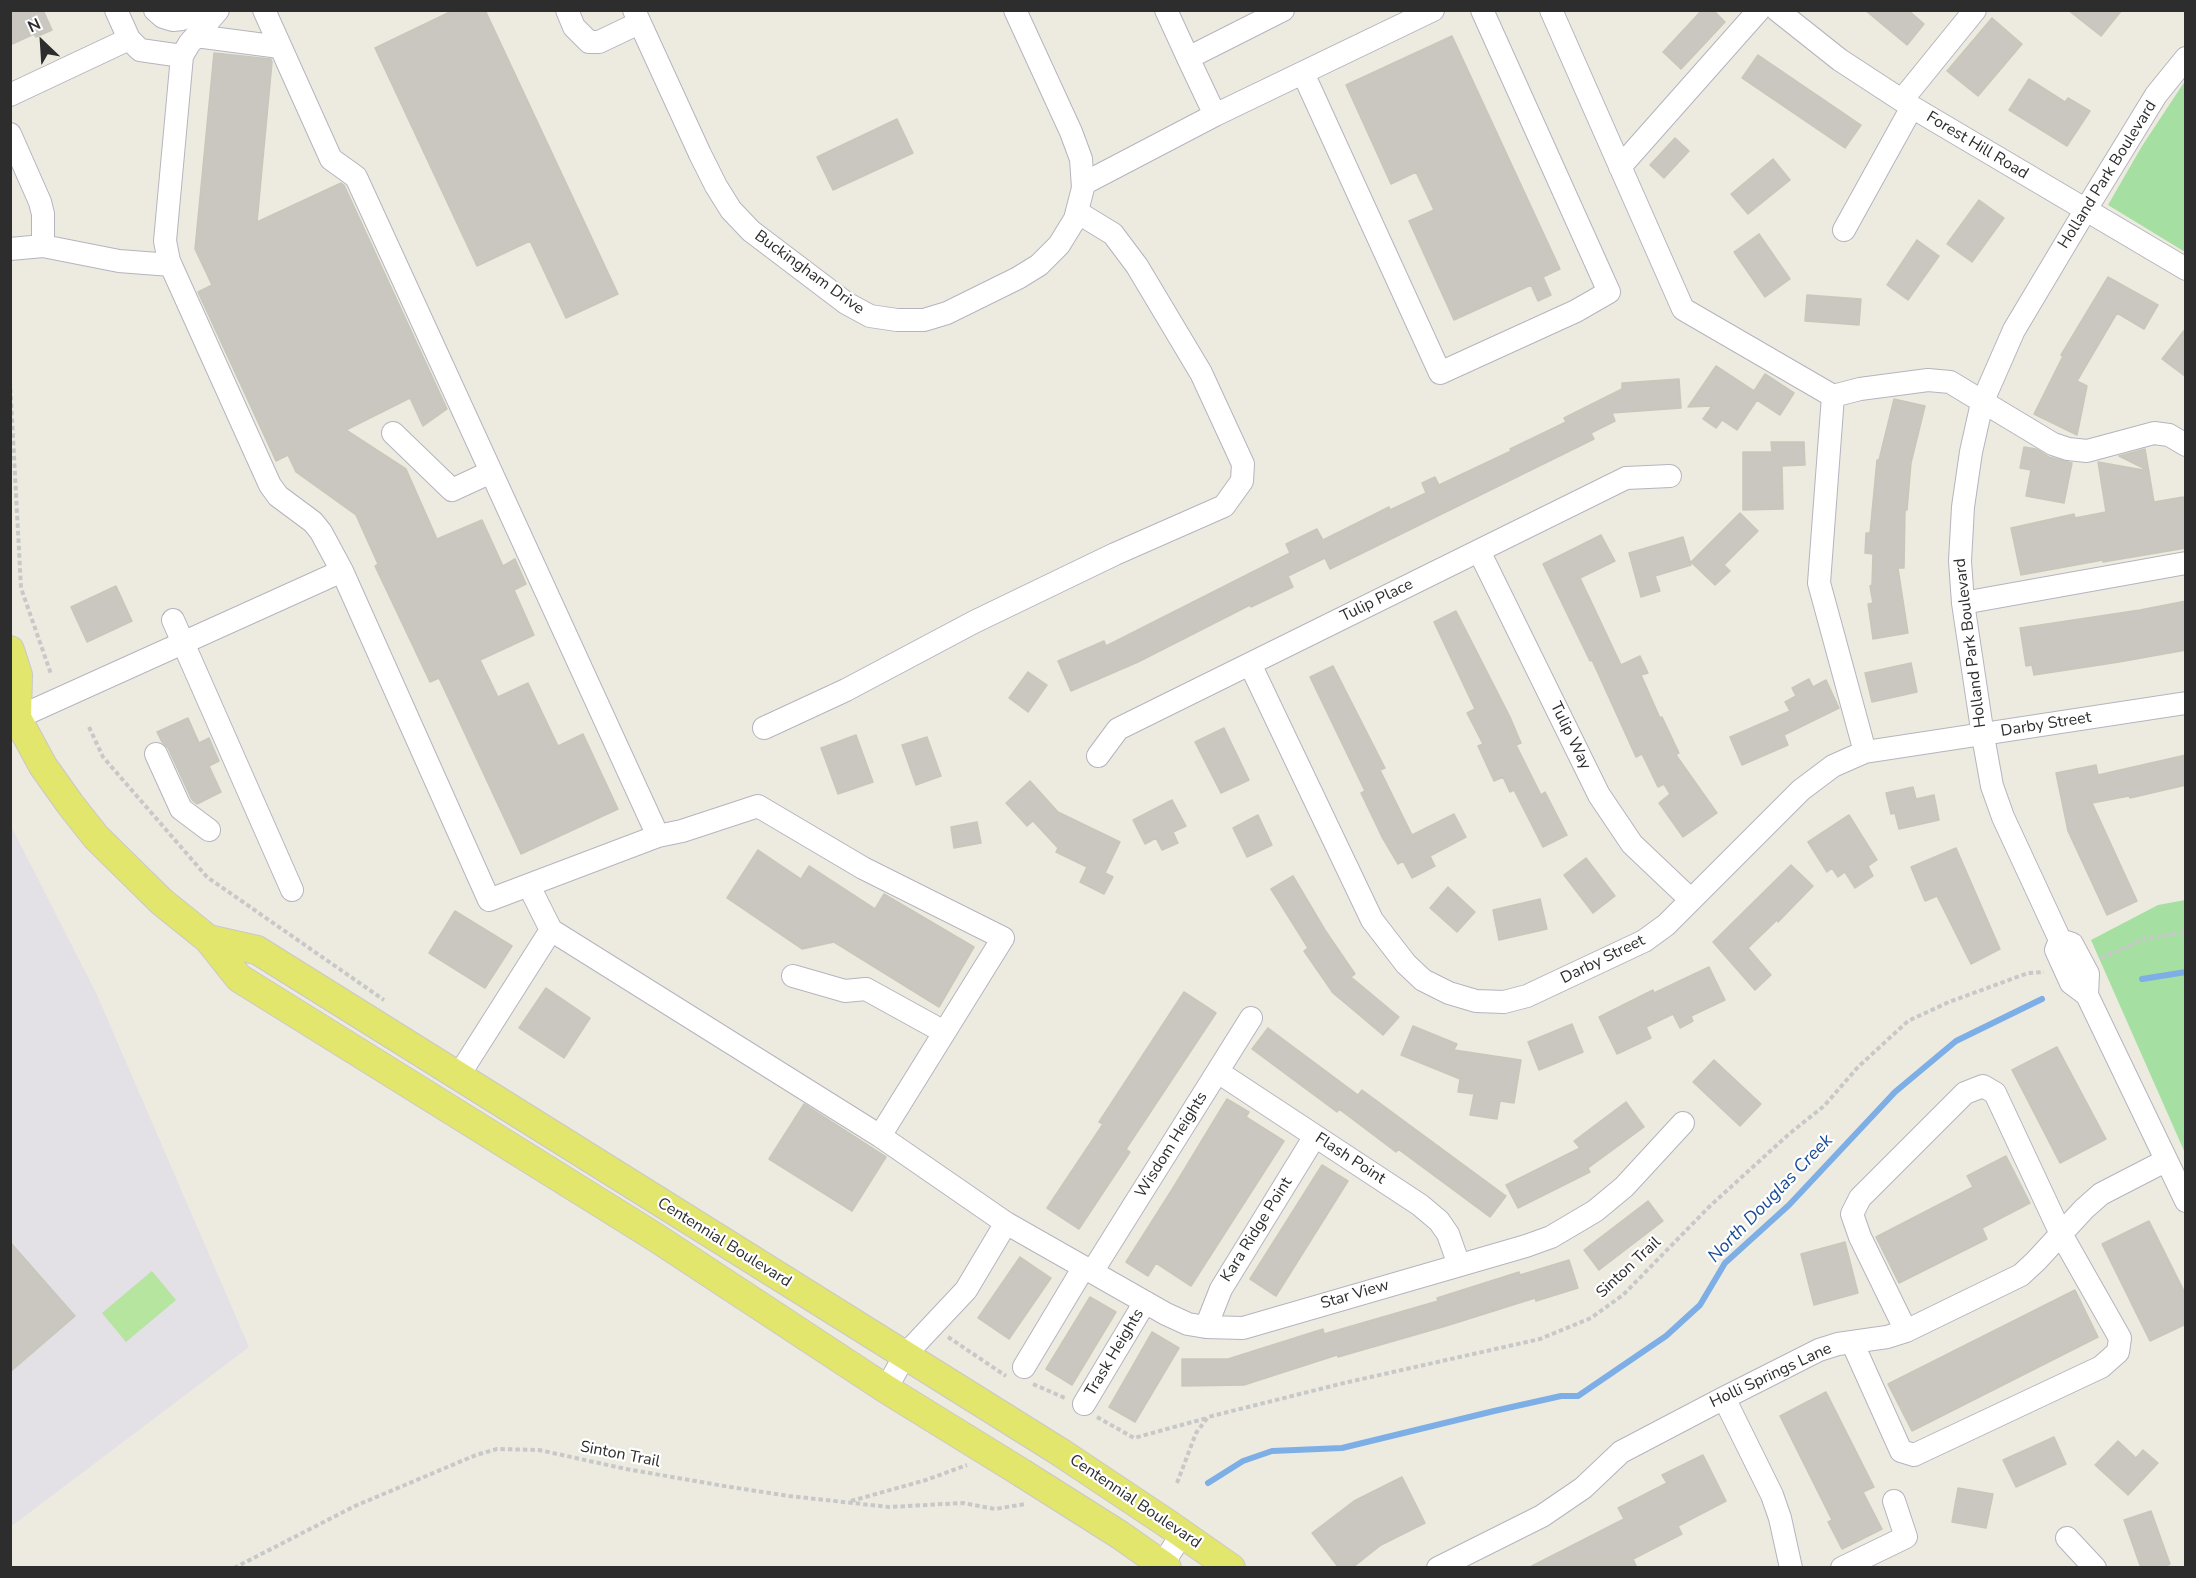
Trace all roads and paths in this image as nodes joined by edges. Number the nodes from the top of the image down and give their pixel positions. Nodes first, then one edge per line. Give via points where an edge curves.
1 (116, 10) edge
2 (155, 10) edge
3 (194, 10) edge
4 (218, 10) edge
5 (264, 10) edge
6 (567, 10) edge
7 (1015, 10) edge
8 (1166, 10) edge
9 (1283, 10) edge
10 (1433, 10) edge
11 (1482, 10) edge
12 (1551, 10) edge
13 (1759, 10) edge
14 (1777, 10) edge
15 (1975, 10) edge
16 (637, 17) edge
17 (195, 36) junction
18 (129, 39) junction
19 (280, 47) junction
20 (182, 56) junction
21 (1188, 58) junction
22 (2186, 58) edge
23 (1303, 73) junction
24 (10, 95) edge
25 (1907, 104) junction
26 (1215, 115) junction
27 (10, 134) edge
28 (1620, 166) junction
29 (1083, 184) junction
30 (2085, 211) junction
31 (1077, 212) junction
32 (1844, 230) dead end
33 (43, 246) junction
34 (10, 249) edge
35 (171, 266) junction
36 (2186, 269) edge
37 (10, 381) edge
38 (1833, 396) junction
39 (1983, 403) junction
40 (393, 433) dead end
41 (2186, 445) edge
42 (491, 472) junction
43 (1670, 476) dead end
44 (1479, 551) junction
45 (2186, 563) edge
46 (342, 572) junction
47 (1963, 603) junction
48 (173, 620) dead end
49 (183, 642) junction
50 (10, 650) edge
51 (1250, 664) junction
52 (51, 674) dead end
53 (2186, 703) edge
54 (13, 716) edge
55 (89, 727) dead end
56 (764, 728) dead end
57 (1983, 735) junction
58 (1865, 752) junction
59 (156, 754) dead end
60 (1098, 756) dead end
61 (209, 830) dead end
62 (658, 836) junction
63 (529, 886) junction
64 (292, 890) dead end
65 (1690, 900) junction
66 (551, 930) junction
67 (2186, 932) edge
68 (208, 939) junction
69 (2095, 961) dead end
70 (2053, 972) dead end
71 (793, 976) dead end
72 (389, 1003) dead end
73 (1251, 1018) dead end
74 (944, 1032) junction
75 (1218, 1072) junction
76 (459, 1075) junction
77 (1683, 1123) dead end
78 (880, 1136) junction
79 (1315, 1136) junction
80 (2165, 1161) junction
81 (2186, 1201) edge
82 (1006, 1223) junction
83 (2061, 1234) junction
84 (1459, 1265) junction
85 (1088, 1269) junction
86 (1145, 1302) junction
87 (1206, 1327) junction
88 (1906, 1331) junction
89 (1852, 1342) junction
90 (905, 1356) junction
91 (1024, 1367) dead end
92 (886, 1389) junction
93 (1724, 1398) junction
94 (1084, 1404) dead end
95 (984, 1449) junction
96 (1177, 1484) dead end
97 (848, 1502) junction
98 (1894, 1502) dead end
99 (1025, 1504) dead end
100 (1176, 1530) junction
101 (2067, 1538) dead end
102 (1163, 1566) edge
103 (1842, 1567) edge
104 (234, 1568) edge
105 (1231, 1568) edge
106 (1438, 1568) edge
107 (1791, 1568) edge
108 (2095, 1568) edge

1 - 18 street
2 - 3 street via 173,20
4 - 17 street
5 - 19 street
6 - 16 street via 574,27 589,42 599,42
7 - 29 street, Buckingham Drive via 1071,132 1081,159
8 - 21 street
9 - 21 street
10 - 23 street
11 - 23 street via 1609,292 1440,373
12 - 28 street
13 - 28 street
14 - 25 street, Forest Hill Road via 1840,60
15 - 25 street
16 - 31 street, Buckingham Drive via 700,154 731,210 751,231 846,303 870,316 924,320 1018,278 1039,265 1059,245
17 - 19 street
17 - 20 street
18 - 20 street via 140,50
18 - 24 street
19 - 42 street via 331,159 356,177
20 - 35 street via 165,241
21 - 26 street
22 - 30 street, Holland Park Boulevard via 2156,95
23 - 26 street
25 - 30 street, Forest Hill Road
25 - 32 street
26 - 29 street
27 - 33 street via 38,193 43,213
28 - 38 street via 1683,309
29 - 31 street, Buckingham Drive
30 - 36 street, Forest Hill Road
30 - 39 street, Holland Park Boulevard via 2014,330
31 - 56 street via 1113,234 1149,285 1205,383 1243,464 1242,481 1224,506 974,622 846,690
33 - 34 street
33 - 35 street via 119,261
35 - 46 street via 270,485 317,527
37 - 52 path via 21,588
38 - 39 street via 1928,380 1950,382
38 - 58 street via 1819,583
39 - 41 street via 2068,449 2087,451 2154,433 2169,435
39 - 47 street, Holland Park Boulevard via 1963,507
40 - 42 street via 452,490
42 - 62 street
43 - 44 street, Tulip Place via 1626,478
44 - 51 street, Tulip Place
44 - 65 street, Tulip Way via 1599,795 1632,844
45 - 47 street
46 - 49 street
46 - 63 street via 489,900
47 - 57 street, Holland Park Boulevard
48 - 49 street
49 - 54 street
49 - 64 street
50 - 54 main road, Centennial Boulevard via 18,675
51 - 60 street, Tulip Place via 1118,729
51 - 65 street, Darby Street via 1372,920 1423,980 1476,1001 1504,1002 1527,996 1644,941
53 - 57 street, Darby Street
54 - 68 main road, Centennial Boulevard via 43,766 96,837 162,902
55 - 72 path via 104,757 207,877
57 - 58 street, Darby Street
57 - 80 street, Holland Park Boulevard via 1992,786 2060,940 2056,951 2071,984 2087,995
58 - 65 street, Darby Street via 1833,766 1801,790
59 - 61 street via 181,809
62 - 63 street
62 - 74 street via 758,806 863,868 1003,938
63 - 66 street
66 - 76 street
66 - 78 street, Star View
67 - 69 path via 2144,939
68 - 76 main road, Centennial Boulevard via 256,950
68 - 92 main road, Centennial Boulevard via 239,978 655,1237
70 - 96 path, Sinton Trail via 2028,973 1908,1021 1858,1067 1824,1106 1710,1206 1623,1295 1591,1318 1540,1339 1208,1418 1196,1433
71 - 74 street via 845,991 866,989
73 - 75 street, Wisdom Heights
74 - 78 street
75 - 79 street, Flash Point
75 - 85 street, Wisdom Heights
76 - 90 main road, Centennial Boulevard
77 - 84 street, Star View via 1624,1187 1595,1211 1551,1237
78 - 82 street, Star View
79 - 84 street, Flash Point via 1439,1221
79 - 87 street, Kara Ridge Point via 1221,1289
80 - 81 street, Holland Park Boulevard
80 - 83 street, Holli Springs Lane via 2101,1194
82 - 85 street, Star View
82 - 90 street via 966,1290
83 - 88 street, Holli Springs Lane via 2021,1275
83 - 88 street via 1995,1093 1983,1086 1965,1093 1860,1198 1852,1214
83 - 89 street via 2120,1338 2118,1352 2101,1367 1914,1455 1901,1451
84 - 87 street, Star View via 1243,1328
85 - 86 street, Star View
85 - 91 street, Wisdom Heights
86 - 87 street, Star View via 1188,1324
86 - 94 street, Trask Heights
88 - 89 street, Holli Springs Lane
89 - 93 street, Holli Springs Lane via 1819,1350
90 - 92 street
90 - 100 main road, Centennial Boulevard, bridge
92 - 95 main road, Centennial Boulevard
93 - 106 street, Holli Springs Lane via 1639,1440 1583,1488 1542,1516
93 - 107 street via 1772,1495
95 - 97 path via 968,1465
95 - 102 main road, Centennial Boulevard, bridge
97 - 99 path, Sinton Trail via 889,1507 963,1503 995,1509
97 - 104 path, Sinton Trail via 713,1484 539,1450 497,1449 355,1506
98 - 103 street via 1906,1538
100 - 102 street
100 - 105 main road, Centennial Boulevard
101 - 108 street

